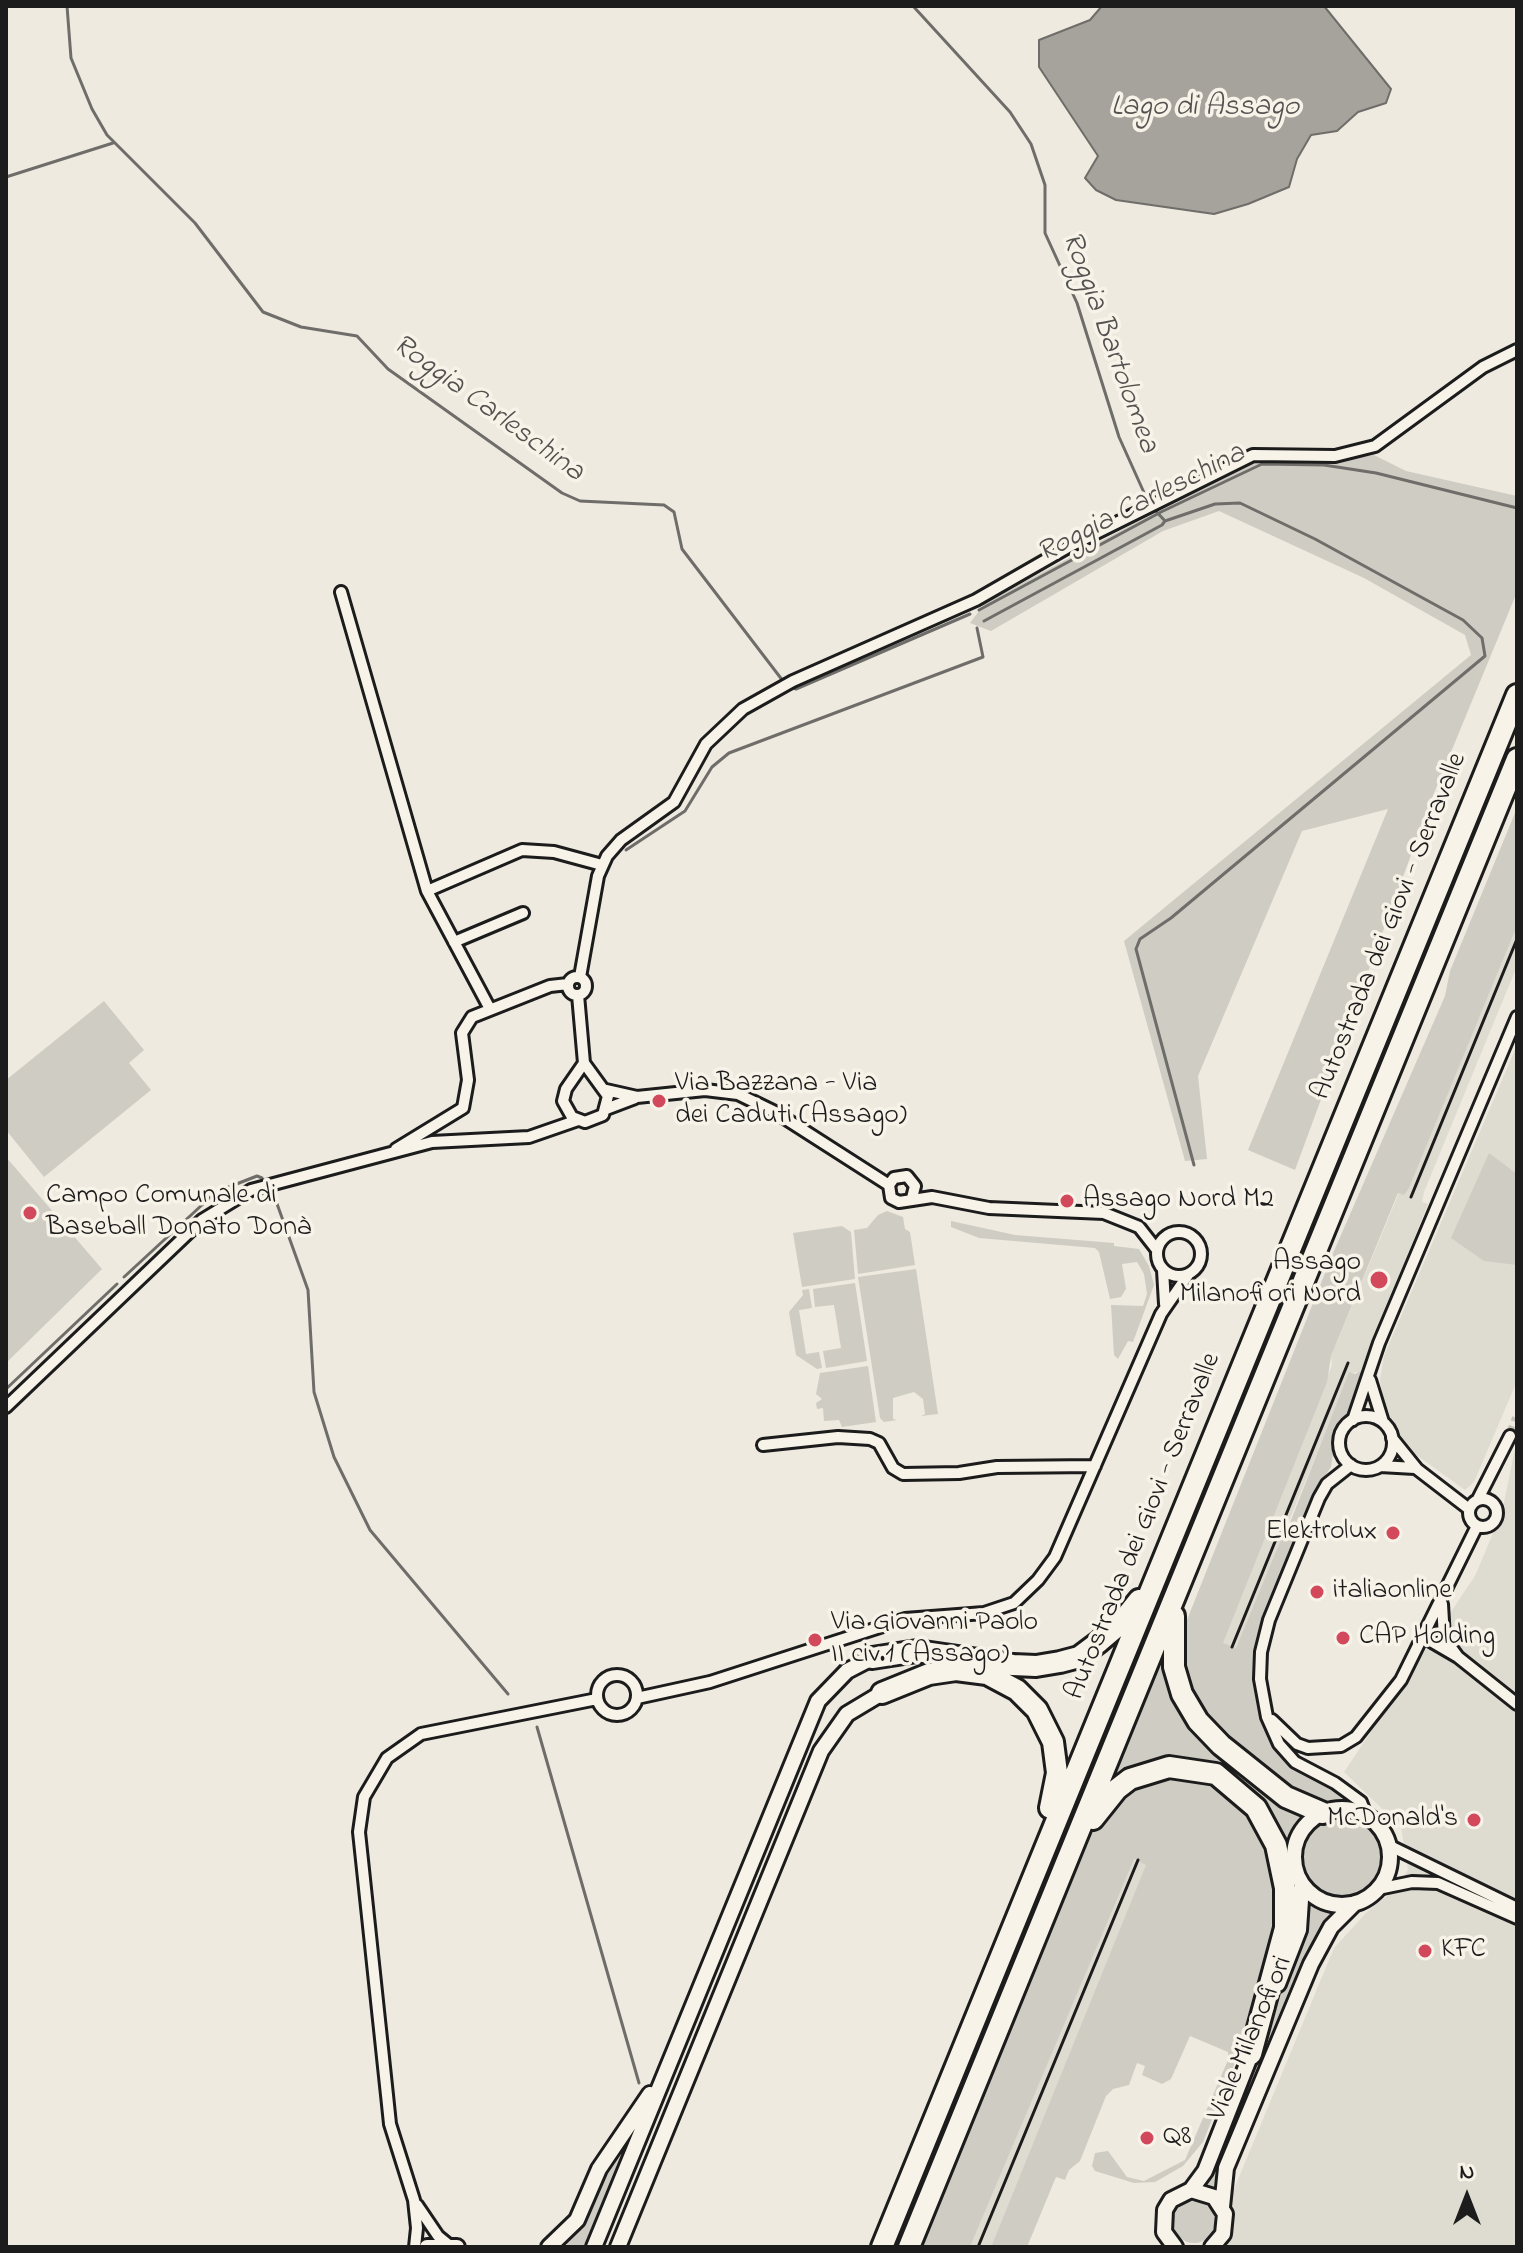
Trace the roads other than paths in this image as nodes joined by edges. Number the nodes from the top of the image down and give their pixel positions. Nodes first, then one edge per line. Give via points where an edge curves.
1 (1517, 350) edge
2 (341, 592) dead end
3 (1517, 695) edge
4 (1517, 759) edge
5 (602, 865) junction
6 (427, 891) junction
7 (523, 913) dead end
8 (454, 942) junction
9 (580, 977) junction
10 (568, 984) junction
11 (578, 995) junction
12 (490, 1009) junction
13 (1517, 1017) edge
14 (584, 1063) junction
15 (597, 1080) junction
16 (574, 1081) junction
17 (606, 1090) junction
18 (637, 1097) junction
19 (565, 1106) junction
20 (606, 1109) junction
21 (578, 1120) junction
22 (551, 1129) junction
23 (391, 1153) junction
24 (889, 1185) junction
25 (912, 1198) junction
26 (1157, 1250) junction
27 (1163, 1270) junction
28 (1188, 1275) junction
29 (1165, 1306) junction
30 (1369, 1373) junction
31 (6, 1407) edge
32 (1353, 1420) junction
33 (1384, 1423) junction
34 (1510, 1436) dead end
35 (1392, 1438) junction
36 (763, 1445) dead end
37 (1351, 1465) junction
38 (1095, 1466) junction
39 (1380, 1466) junction
40 (1497, 1466) junction
41 (1417, 1469) junction
42 (1478, 1499) junction
43 (1495, 1505) junction
44 (1469, 1509) junction
45 (1477, 1526) junction
46 (1155, 1578) junction
47 (1443, 1594) junction
48 (1175, 1599) junction
49 (1422, 1636) junction
50 (1444, 1638) junction
51 (1458, 1657) junction
52 (872, 1658) joint
53 (882, 1693) joint
54 (637, 1698) junction
55 (597, 1699) junction
56 (1263, 1704) junction
57 (1517, 1704) edge
58 (1323, 1813) junction
59 (1366, 1815) junction
60 (1388, 1845) junction
61 (1066, 1863) junction
62 (1302, 1885) junction
63 (1378, 1889) junction
64 (1355, 1903) junction
65 (1517, 1908) edge
66 (1517, 1918) edge
67 (969, 2033) junction
68 (1251, 2054) junction
69 (668, 2067) junction
70 (1191, 2190) junction
71 (414, 2200) junction
72 (1222, 2207) junction
73 (633, 2210) junction
74 (1164, 2239) edge
75 (453, 2246) edge
76 (415, 2247) edge
77 (427, 2247) edge
78 (549, 2247) edge
79 (594, 2247) edge
80 (618, 2247) edge
81 (628, 2247) edge
82 (882, 2247) edge
83 (909, 2247) edge
84 (1175, 2247) edge
85 (1212, 2247) edge

1 - 5 street via 1483,367 1375,446 1335,456 1253,455 1070,546 976,600 770,693 725,723 706,744 681,794 621,840
2 - 6 street
3 - 46 highway, Autostrada dei Giovi - Serravalle
4 - 48 highway, Autostrada dei Giovi - Serravalle
5 - 6 street via 537,849 509,853
5 - 9 street
6 - 8 street
7 - 8 street
8 - 12 street
9 - 10 street
9 - 11 street via 586,988
10 - 11 street
10 - 12 street
11 - 14 street
12 - 23 street via 465,1025 462,1048 468,1080 463,1108
13 - 30 street
14 - 15 street
14 - 16 street
15 - 16 street
15 - 17 street
16 - 19 street via 566,1089
17 - 18 street
17 - 20 street
18 - 20 street
18 - 24 street via 705,1090 738,1094
19 - 21 street
19 - 22 street
20 - 21 street via 598,1119
21 - 22 street
22 - 23 street via 529,1137 451,1140
23 - 31 street via 263,1186 219,1207
24 - 25 street via 895,1201
24 - 25 street via 898,1176 911,1178
25 - 26 street via 1104,1213 1139,1227
26 - 27 street
26 - 28 street via 1170,1233 1192,1236 1201,1260
27 - 28 street
27 - 29 street
28 - 29 street
29 - 38 street
30 - 32 street
30 - 33 street
32 - 33 street via 1369,1416
32 - 37 street via 1339,1441
33 - 35 street
34 - 40 street
35 - 39 street via 1390,1454
35 - 41 street
36 - 38 street via 870,1439 903,1474
37 - 39 street via 1365,1470
37 - 56 street via 1327,1484 1319,1498 1269,1620 1260,1662
38 - 54 street via 1055,1557 1014,1603 984,1613 905,1619 710,1682
39 - 41 street
40 - 42 street
40 - 43 street
41 - 44 street
42 - 43 street
42 - 44 street
43 - 45 street via 1494,1521
44 - 45 street
45 - 47 street
46 - 52 highway via 1119,1625 1079,1657 1036,1666 917,1651
46 - 67 highway, Autostrada dei Giovi - Serravalle
47 - 49 street
47 - 50 street
48 - 58 highway via 1174,1667 1189,1709 1235,1758 1286,1797
48 - 61 highway, Autostrada dei Giovi - Serravalle
49 - 50 street
49 - 51 street
49 - 56 street via 1401,1680 1356,1737 1341,1746 1308,1748 1286,1734
50 - 51 street
51 - 57 street
52 - 69 main road via 847,1671 818,1701
53 - 67 highway via 941,1671 987,1674 1028,1699 1053,1742 1053,1800 1008,1911
53 - 73 main road via 847,1714 821,1751
54 - 55 street via 630,1710 618,1715 604,1711
54 - 55 street via 633,1681 618,1674 601,1681
55 - 71 street via 421,1734 387,1758 364,1797 359,1832 390,2124
56 - 59 street via 1279,1744 1295,1762 1361,1802
58 - 59 main road via 1344,1809
58 - 62 main road, Viale Milanofiori via 1304,1827 1295,1846
59 - 60 main road via 1380,1827
60 - 63 main road via 1388,1868
60 - 65 street
61 - 68 highway via 1107,1800 1144,1772 1169,1767 1203,1770 1245,1795 1276,1845 1286,1909 1278,1963
61 - 83 highway, Autostrada dei Giovi - Serravalle
62 - 64 main road via 1325,1902
62 - 68 main road, Viale Milanofiori via 1299,1930
63 - 64 main road, Viale Milanofiori
63 - 66 street, Viale Milanofiori via 1438,1883
64 - 72 main road, Viale Milanofiori via 1331,1927 1311,1964 1226,2168
67 - 82 highway, Autostrada dei Giovi - Serravalle
68 - 70 main road, Viale Milanofiori via 1205,2171
69 - 78 main road via 599,2169 577,2220
69 - 79 main road
70 - 72 main road via 1214,2197
70 - 74 main road, Viale Milanofiori via 1171,2200 1165,2210
71 - 75 street via 428,2223
71 - 76 street
72 - 85 main road, Viale Milanofiori via 1223,2234
73 - 80 main road
73 - 81 main road
74 - 84 main road
75 - 77 main road

